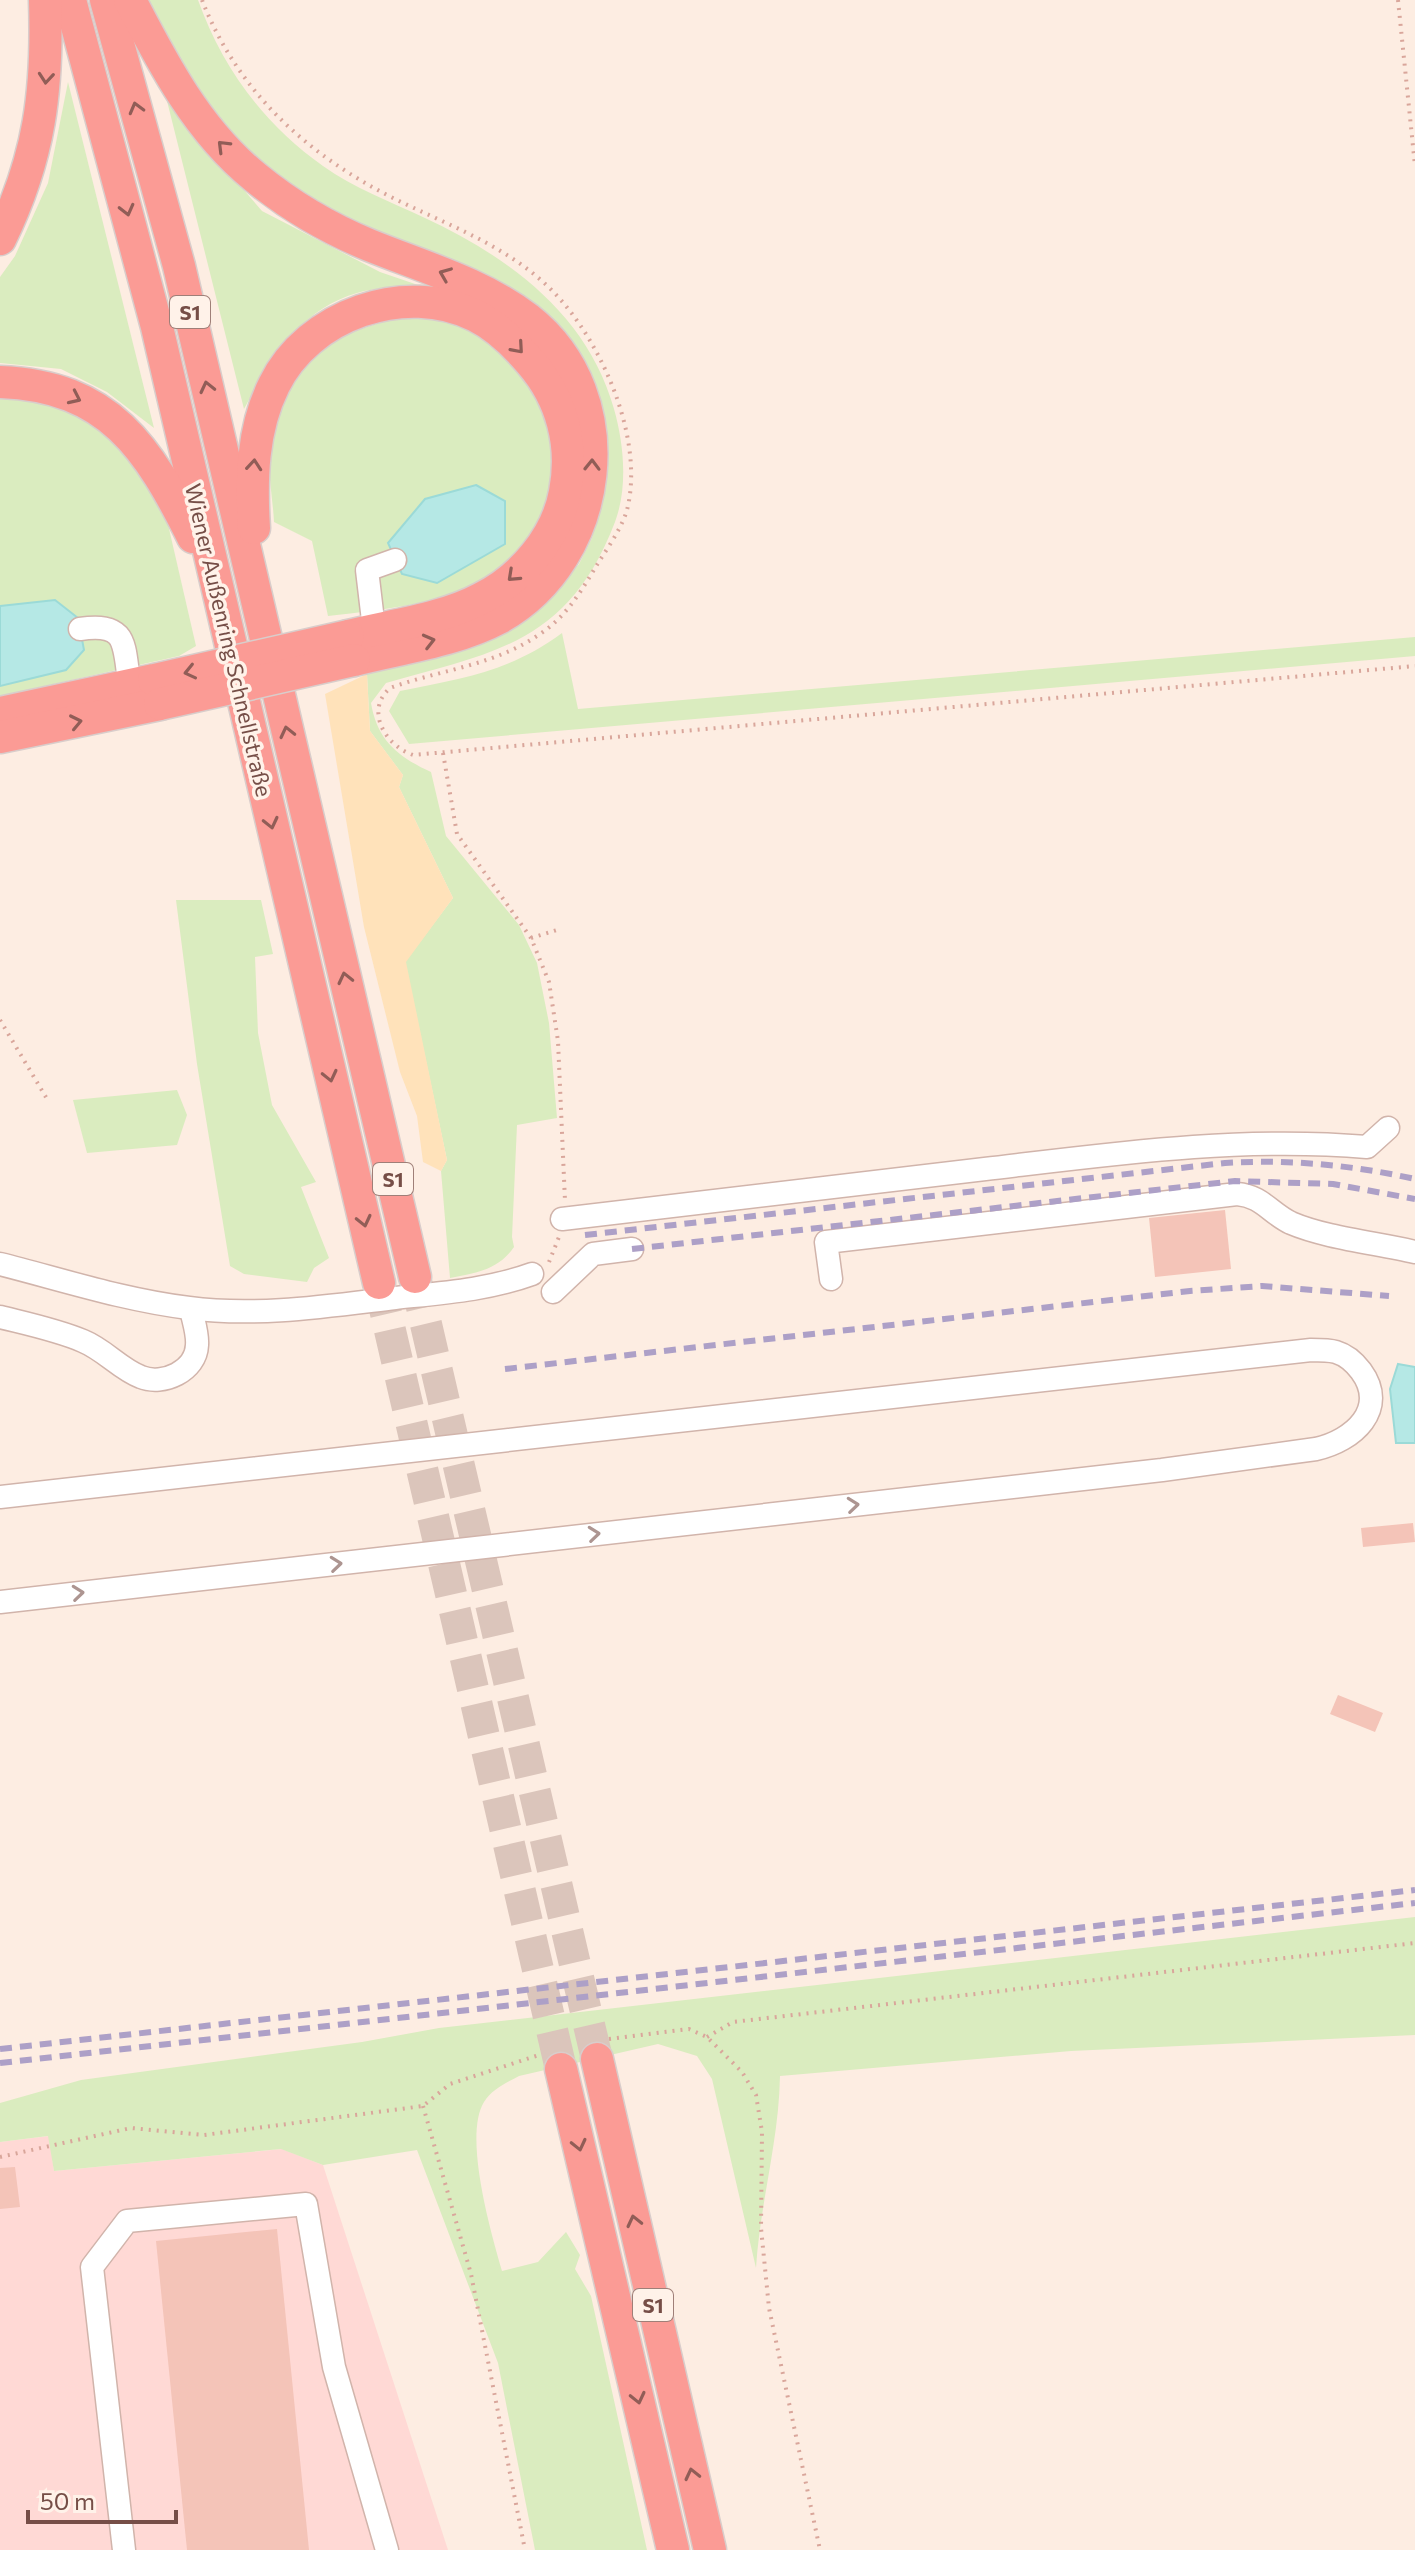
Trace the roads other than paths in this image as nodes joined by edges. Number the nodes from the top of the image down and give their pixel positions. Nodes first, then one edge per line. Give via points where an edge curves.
1 (45, 0) edge
2 (70, 0) edge
3 (106, 0) edge
4 (130, 0) edge
5 (0, 239) edge
6 (0, 382) edge
7 (395, 560) dead end
8 (216, 583) junction
9 (263, 627) junction
10 (80, 629) dead end
11 (359, 642) junction
12 (148, 690) junction
13 (0, 713) edge
14 (0, 737) edge
15 (1388, 1128) dead end
16 (562, 1219) dead end
17 (632, 1249) dead end
18 (1415, 1252) edge
19 (0, 1264) edge
20 (532, 1274) dead end
21 (415, 1277) tunnel mouth
22 (831, 1279) dead end
23 (379, 1283) tunnel mouth
24 (553, 1292) dead end
25 (191, 1309) junction
26 (0, 1317) edge
27 (0, 1497) edge
28 (0, 1602) edge
29 (596, 2051) tunnel mouth
30 (555, 2061) tunnel mouth
31 (124, 2550) edge
32 (387, 2550) edge
33 (673, 2550) edge
34 (710, 2550) edge

1 -> 5 highway via 43,112 32,162
2 -> 8 highway, Wiener Außenring Schnellstraße / S1 via 157,327
9 -> 3 highway, Wiener Außenring Schnellstraße / S1 via 179,266
11 -> 4 highway via 468,631 499,618 545,581 577,532 588,504 593,470 583,400 551,340 527,318 472,285 310,217 254,177 213,137
6 -> 8 highway via 74,394 129,434 177,507
7 - 11 lane via 367,570
8 -> 23 highway, Wiener Außenring Schnellstraße / S1
9 -> 11 highway via 253,468 273,386 311,338 342,319 372,306 436,303 475,315 498,330 539,372 558,404 568,439 563,505 541,548 509,582 481,599
21 -> 9 highway, Wiener Außenring Schnellstraße / S1
10 - 12 lane via 105,626 116,632
11 - 12 highway, bridge
12 - 13 highway
14 -> 12 highway
15 - 16 lane via 1367,1147 1251,1142
17 - 24 lane via 593,1254
18 - 22 lane via 1301,1226 1258,1198 1237,1194 826,1242
19 - 25 lane via 105,1293
20 - 25 lane via 488,1287 305,1308
25 - 26 lane via 197,1348 193,1358 175,1376 155,1380 130,1372 84,1341
28 -> 27 lane via 1316,1449 1354,1434 1364,1422 1371,1394 1355,1363 1336,1352 1311,1350
34 -> 29 highway, S1
30 -> 33 highway, S1
31 - 32 lane via 92,2267 127,2221 306,2204 334,2367

